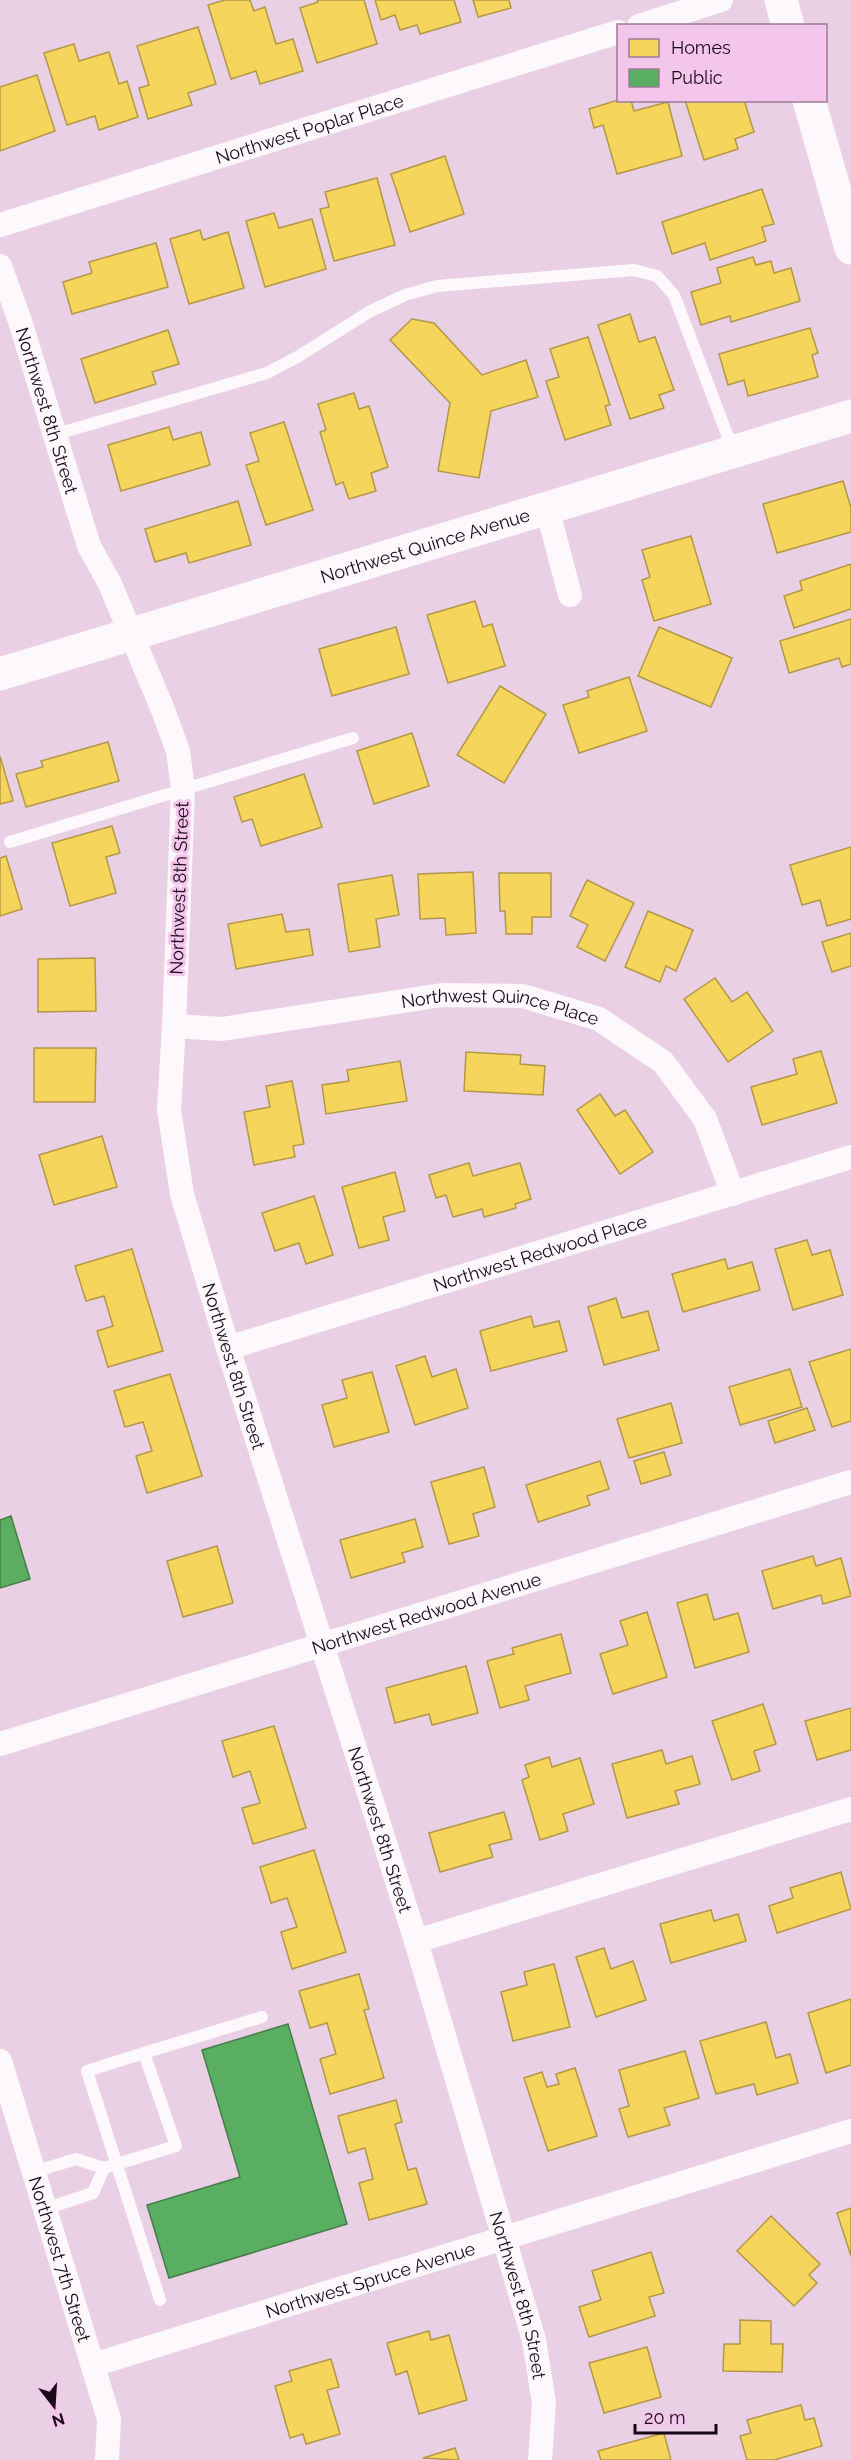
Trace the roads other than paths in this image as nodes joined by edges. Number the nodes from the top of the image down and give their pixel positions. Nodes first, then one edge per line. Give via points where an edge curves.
1 (721, 0) edge
2 (781, 0) edge
3 (645, 24) edge
4 (787, 24) edge
5 (617, 32) edge
6 (810, 102) edge
7 (0, 225) edge
8 (851, 248) edge
9 (0, 266) edge
10 (851, 416) edge
11 (54, 435) junction
12 (733, 452) junction
13 (547, 508) junction
14 (570, 595) dead end
15 (130, 634) junction
16 (0, 674) edge
17 (353, 738) dead end
18 (183, 789) junction
19 (10, 842) dead end
20 (174, 1026) junction
21 (851, 1157) edge
22 (733, 1194) junction
23 (228, 1348) junction
24 (851, 1482) edge
25 (322, 1645) junction
26 (0, 1744) edge
27 (851, 1809) edge
28 (416, 1941) junction
29 (262, 2017) dead end
30 (144, 2053) junction
31 (0, 2061) edge
32 (851, 2131) edge
33 (117, 2164) junction
34 (104, 2168) junction
35 (34, 2172) junction
36 (45, 2209) junction
37 (504, 2240) junction
38 (160, 2300) dead end
39 (93, 2365) junction
40 (107, 2460) edge
41 (540, 2460) edge

1 - 3 street
2 - 4 street
5 - 7 street, Northwest Poplar Place
6 - 8 street
9 - 11 street, Northwest 8th Street
10 - 12 street, Northwest Quince Avenue
11 - 12 lane via 267,373 405,295 437,286 634,270 657,276 674,295
11 - 15 street, Northwest 8th Street via 89,546
12 - 13 street, Northwest Quince Avenue
13 - 14 street
13 - 15 street, Northwest Quince Avenue
15 - 16 street, Northwest Quince Avenue
15 - 18 street, Northwest 8th Street via 178,751
17 - 18 lane
18 - 19 lane
18 - 20 street, Northwest 8th Street
20 - 22 street, Northwest Quince Place via 222,1029 442,995 523,996 599,1019 663,1062 705,1119
20 - 23 street, Northwest 8th Street via 169,1110 182,1194
21 - 22 street, Northwest Redwood Place
22 - 23 street, Northwest Redwood Place
23 - 25 street, Northwest 8th Street
24 - 25 street, Northwest Redwood Avenue
25 - 26 street, Northwest Redwood Avenue
25 - 28 street, Northwest 8th Street
27 - 28 street
28 - 37 street, Northwest 8th Street
29 - 30 lane
30 - 33 lane via 87,2071
30 - 33 lane via 176,2146
31 - 35 street, Northwest 7th Street
32 - 37 street, Northwest Spruce Avenue
33 - 34 lane
33 - 38 lane
34 - 35 lane via 76,2159
34 - 36 lane via 93,2193
35 - 36 street, Northwest 7th Street
36 - 39 street, Northwest 7th Street
37 - 39 street, Northwest Spruce Avenue
37 - 41 street, Northwest 8th Street via 534,2340 544,2403
39 - 40 street, Northwest 7th Street via 109,2419

